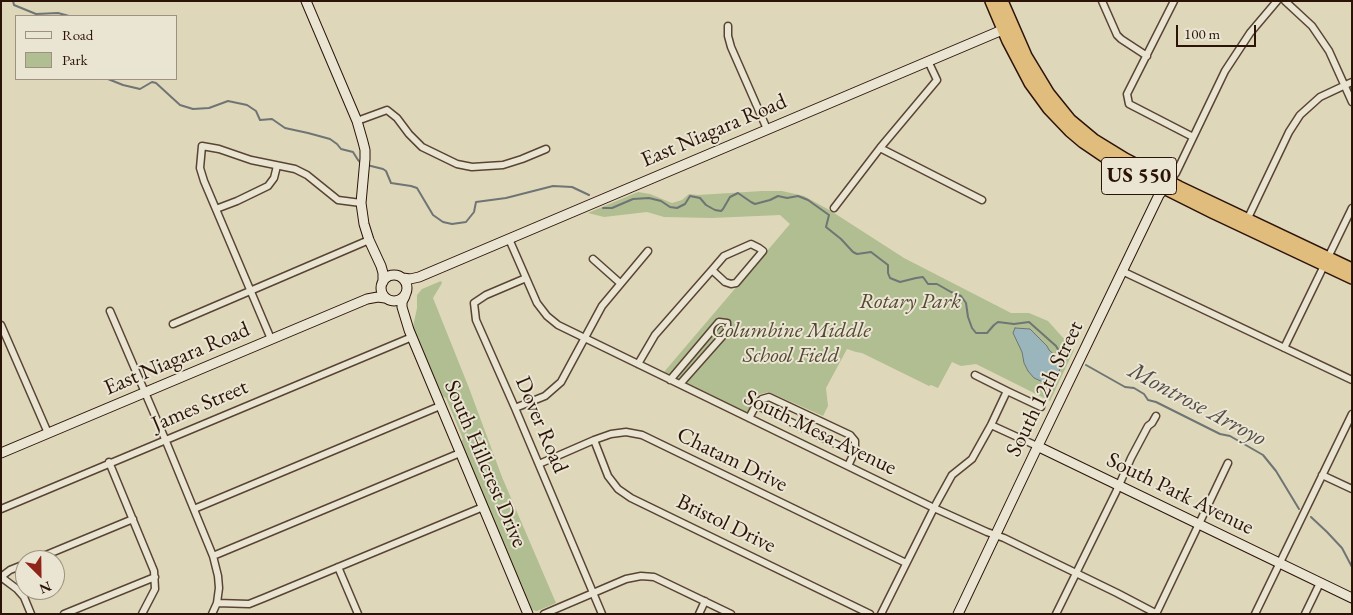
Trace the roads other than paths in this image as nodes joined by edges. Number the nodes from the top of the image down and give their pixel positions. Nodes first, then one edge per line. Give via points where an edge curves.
1 (306, 1) edge
2 (991, 1) edge
3 (1002, 1) edge
4 (1102, 1) edge
5 (1174, 1) edge
6 (1277, 1) edge
7 (1284, 1) edge
8 (728, 26) dead end
9 (1008, 28) junction
10 (1147, 56) junction
11 (928, 62) junction
12 (1352, 82) edge
13 (1344, 85) junction
14 (1352, 102) edge
15 (357, 122) junction
16 (767, 129) junction
17 (1193, 137) junction
18 (880, 148) junction
19 (546, 149) dead end
20 (277, 166) junction
21 (1167, 186) junction
22 (982, 200) dead end
23 (361, 204) junction
24 (834, 208) dead end
25 (1352, 208) edge
26 (216, 209) junction
27 (1247, 220) junction
28 (510, 239) junction
29 (369, 240) junction
30 (648, 251) dead end
31 (593, 259) dead end
32 (379, 260) junction
33 (1326, 262) junction
34 (1352, 269) edge
35 (712, 270) junction
36 (1122, 271) junction
37 (430, 272) junction
38 (399, 277) junction
39 (526, 278) junction
40 (1352, 278) edge
41 (382, 283) junction
42 (620, 283) junction
43 (251, 291) junction
44 (406, 295) junction
45 (366, 299) junction
46 (386, 299) junction
47 (110, 311) dead end
48 (173, 324) dead end
49 (1, 325) edge
50 (410, 333) junction
51 (584, 338) junction
52 (271, 339) junction
53 (1284, 348) junction
54 (638, 364) junction
55 (975, 375) dead end
56 (670, 380) junction
57 (1352, 380) edge
58 (680, 384) junction
59 (1007, 391) junction
60 (145, 393) junction
61 (756, 405) junction
62 (440, 406) junction
63 (1041, 407) dead end
64 (514, 408) junction
65 (1352, 414) edge
66 (1156, 416) dead end
67 (749, 418) junction
68 (991, 425) junction
69 (48, 433) junction
70 (165, 439) junction
71 (594, 440) junction
72 (1037, 446) junction
73 (1, 453) edge
74 (460, 453) junction
75 (854, 453) junction
76 (109, 462) junction
77 (1228, 463) dead end
78 (539, 464) junction
79 (848, 466) junction
80 (1322, 475) junction
81 (1119, 486) junction
82 (1352, 489) edge
83 (483, 507) junction
84 (934, 508) junction
85 (1, 509) edge
86 (194, 509) junction
87 (133, 518) junction
88 (1198, 524) junction
89 (996, 535) junction
90 (58, 550) edge
91 (213, 556) junction
92 (906, 563) junction
93 (1280, 563) junction
94 (338, 567) junction
95 (15, 568) edge
96 (1076, 573) junction
97 (1, 577) edge
98 (155, 577) junction
99 (1320, 583) junction
100 (593, 594) junction
101 (1352, 598) edge
102 (705, 601) junction
103 (217, 603) junction
104 (31, 614) edge
105 (64, 614) edge
106 (142, 614) edge
107 (212, 614) edge
108 (358, 614) edge
109 (528, 614) edge
110 (544, 614) edge
111 (602, 614) edge
112 (699, 614) edge
113 (731, 614) edge
114 (870, 614) edge
115 (881, 614) edge
116 (958, 614) edge
117 (1056, 614) edge
118 (1156, 614) edge
119 (1255, 614) edge
120 (1305, 614) edge

1 - 15 street
2 - 9 highway, US 550
3 - 9 highway, US 550
4 - 10 street via 1120,39
5 - 10 street
6 - 17 street via 1226,71
7 - 13 street via 1312,26 1329,51
8 - 16 street via 731,47
9 - 11 street, East Niagara Road
9 - 21 highway, US 550 via 1049,94 1070,120 1104,147
10 - 17 street via 1127,94 1129,104
11 - 16 street, East Niagara Road
11 - 18 street via 937,80
12 - 13 street
13 - 14 street
13 - 27 street via 1320,97 1300,115
15 - 19 street via 387,110 422,146 457,164 472,167 503,165
15 - 23 street via 365,150
16 - 28 street, East Niagara Road
17 - 21 street
18 - 22 street
18 - 24 street
20 - 23 street via 307,175 338,200
20 - 26 street via 268,186
20 - 26 street via 202,146 200,168
21 - 27 highway, US 550
21 - 33 highway, US 550
21 - 36 street, South 12th Street via 1159,195
23 - 29 street
25 - 33 street
26 - 43 street
27 - 33 highway, US 550
28 - 37 street, East Niagara Road
28 - 39 street, South Mesa Avenue
29 - 32 street
29 - 43 street
30 - 42 street
31 - 42 street
32 - 38 street
32 - 41 street via 383,271
33 - 34 highway, US 550
33 - 40 highway, US 550
33 - 53 street
35 - 35 street via 724,256 751,244 763,252 736,283 725,282
35 - 54 street via 655,335
36 - 53 street
36 - 72 street, South 12th Street
37 - 38 street, East Niagara Road via 413,278
37 - 44 street, East Niagara Road
38 - 41 street via 388,277
38 - 44 street via 407,285
39 - 51 street, South Mesa Avenue via 547,316
39 - 64 street, Dover Road via 474,303 476,320
41 - 45 street, East Niagara Road
41 - 46 street via 381,291
42 - 51 street
43 - 48 street
43 - 52 street
44 - 46 street via 397,301
44 - 50 street, South Hillcrest Drive via 402,307
45 - 46 street, East Niagara Road
45 - 52 street, East Niagara Road
46 - 50 street, South Hillcrest Drive via 395,306
47 - 60 street
49 - 69 street
50 - 62 street, South Hillcrest Drive
50 - 70 street, James Street
51 - 54 street, South Mesa Avenue
51 - 64 street via 561,382 545,396
52 - 60 street, East Niagara Road
53 - 57 street
54 - 56 street, South Mesa Avenue
55 - 59 street
56 - 58 street, South Mesa Avenue
56 - 58 street via 719,322 727,323 727,331
58 - 67 street, South Mesa Avenue
59 - 63 street
59 - 68 street
60 - 69 street, East Niagara Road
60 - 70 street
61 - 67 street
61 - 75 street
61 - 75 street via 769,397 850,435 855,441
62 - 74 street, South Hillcrest Drive
62 - 86 street
64 - 78 street, Dover Road
65 - 80 street
66 - 81 street via 1135,450
67 - 79 street, South Mesa Avenue
68 - 72 street, South Park Avenue
68 - 84 street via 972,458 952,475
69 - 73 street, East Niagara Road
70 - 76 street, James Street
70 - 86 street
71 - 78 street, Chatam Drive
71 - 92 street, Chatam Drive via 626,432 642,436
71 - 114 street, Bristol Drive via 608,476 631,498
72 - 81 street, South Park Avenue
72 - 89 street, South 12th Street
74 - 83 street, South Hillcrest Drive
74 - 91 street
75 - 79 street
76 - 85 street, James Street
76 - 87 street
77 - 88 street
78 - 100 street, Dover Road
79 - 84 street, South Mesa Avenue
80 - 82 street
80 - 93 street
81 - 88 street, South Park Avenue
81 - 96 street
83 - 94 street
83 - 109 street, South Hillcrest Drive
84 - 89 street, South Mesa Avenue
84 - 92 street
86 - 91 street
87 - 90 street
87 - 98 street
88 - 93 street, South Park Avenue
88 - 118 street
89 - 96 street, South Mesa Avenue
89 - 116 street, South 12th Street
91 - 103 street via 218,576
92 - 115 street
93 - 99 street, South Park Avenue
93 - 119 street
94 - 103 street via 248,604
94 - 108 street
95 - 97 street
96 - 117 street
96 - 118 street, South Mesa Avenue
97 - 104 street via 24,597
98 - 105 street
98 - 106 street via 155,589
99 - 101 street, South Park Avenue
99 - 120 street
100 - 102 street via 626,578 641,576 654,578
100 - 110 street
100 - 111 street, Dover Road
102 - 112 street
102 - 113 street
103 - 107 street

